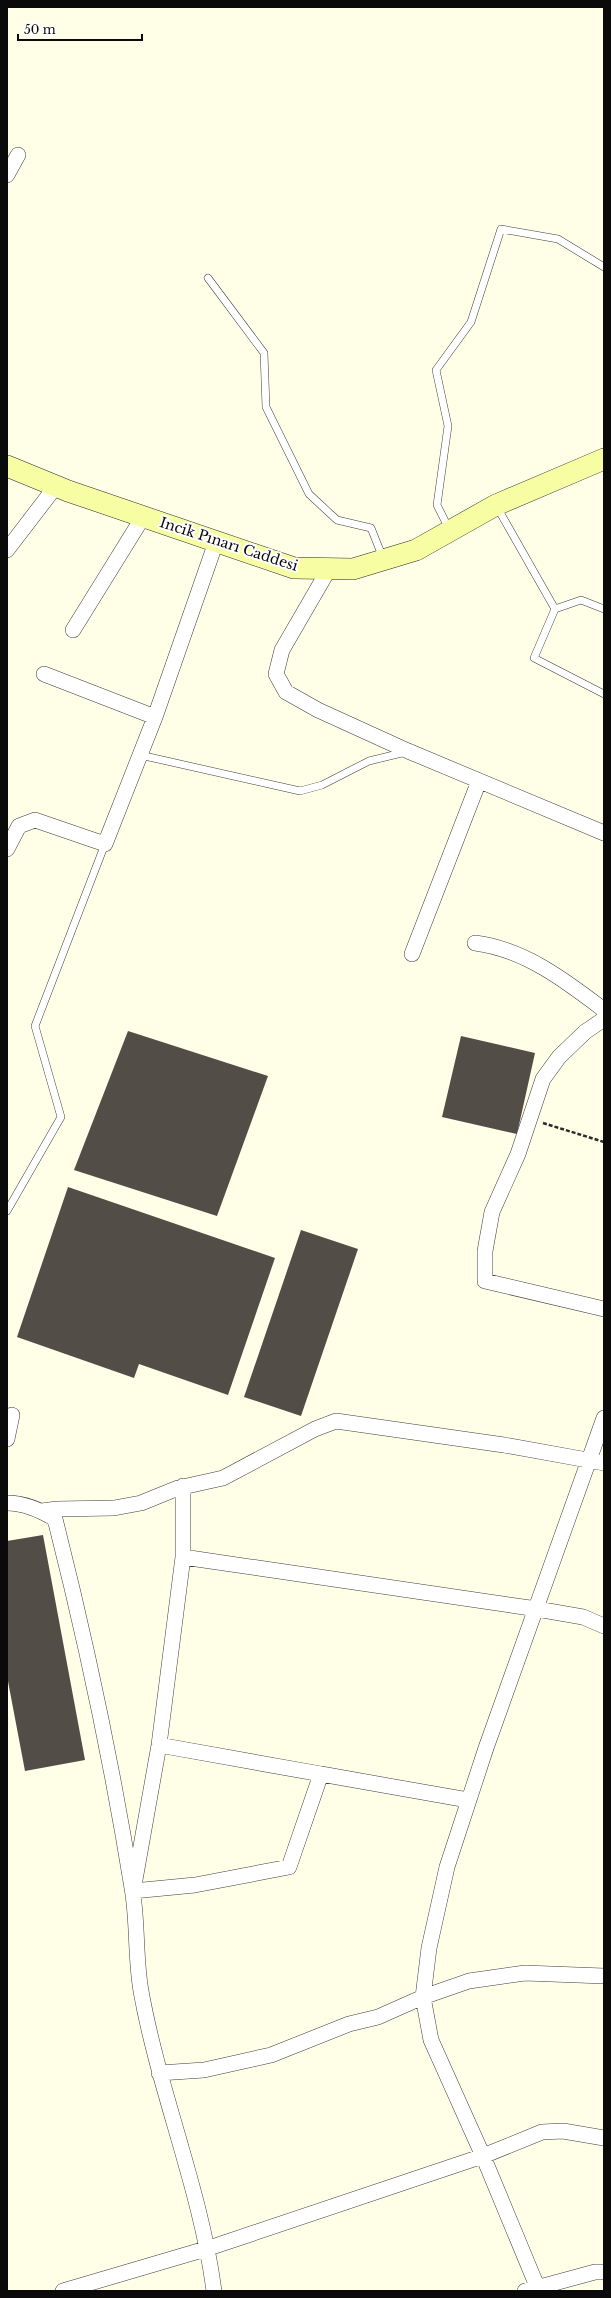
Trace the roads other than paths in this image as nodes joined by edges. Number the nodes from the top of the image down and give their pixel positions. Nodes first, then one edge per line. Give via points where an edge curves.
1 (18, 155) dead end
2 (7, 175) edge
3 (604, 267) edge
4 (208, 278) dead end
5 (604, 459) edge
6 (7, 466) edge
7 (56, 486) junction
8 (496, 505) junction
9 (143, 517) junction
10 (450, 531) junction
11 (216, 542) junction
12 (7, 550) edge
13 (384, 560) junction
14 (329, 569) junction
15 (555, 609) junction
16 (604, 609) edge
17 (73, 630) dead end
18 (44, 674) dead end
19 (604, 694) edge
20 (155, 717) junction
21 (408, 752) junction
22 (140, 755) junction
23 (479, 781) junction
24 (604, 833) edge
25 (105, 844) junction
26 (7, 849) edge
27 (475, 943) dead end
28 (412, 954) dead end
29 (604, 1010) edge
30 (604, 1019) edge
31 (7, 1211) edge
32 (604, 1309) edge
33 (12, 1415) dead end
34 (604, 1418) edge
35 (7, 1439) edge
36 (589, 1460) junction
37 (604, 1463) edge
38 (183, 1486) junction
39 (7, 1503) edge
40 (42, 1511) junction
41 (183, 1558) junction
42 (537, 1609) junction
43 (604, 1626) edge
44 (159, 1745) junction
45 (320, 1774) junction
46 (468, 1800) junction
47 (133, 1891) junction
48 (604, 1976) edge
49 (423, 1997) junction
50 (159, 2073) junction
51 (604, 2138) edge
52 (483, 2156) junction
53 (209, 2248) junction
54 (604, 2272) edge
55 (81, 2288) edge
56 (534, 2290) edge
57 (63, 2291) edge
58 (214, 2291) edge

1 - 2 street
3 - 10 lane via 558,239 501,230 471,322 436,370 448,426 437,505
4 - 13 lane via 264,353 266,407 309,494 337,520 371,528
5 - 8 main road, Incik Pınarı Caddesi
6 - 7 main road, Incik Pınarı Caddesi
7 - 9 main road, Incik Pınarı Caddesi
7 - 12 street
8 - 10 main road, Incik Pınarı Caddesi
8 - 15 lane
9 - 11 main road, Incik Pınarı Caddesi
9 - 17 street
10 - 13 main road, Incik Pınarı Caddesi via 416,550
11 - 14 main road, Incik Pınarı Caddesi via 294,568
11 - 20 street
13 - 14 main road, Incik Pınarı Caddesi via 353,569
14 - 21 street via 282,650 276,674 286,692 318,710
15 - 16 lane via 581,600
15 - 19 lane via 534,658
18 - 20 street
20 - 22 street
21 - 22 lane via 369,761 322,785 300,791
21 - 23 street
22 - 25 street
23 - 24 street
23 - 28 street
25 - 26 street via 35,820 19,826
25 - 31 lane via 35,1026 61,1117
27 - 29 street via 497,946 540,966
30 - 32 street via 559,1057 547,1073 535,1098 518,1154 492,1212 485,1251 485,1281
33 - 35 street
34 - 36 street
36 - 37 street
36 - 38 street via 336,1421 315,1429 223,1478
36 - 42 street
38 - 40 street via 141,1503 114,1508
38 - 41 street
39 - 40 street via 18,1503
40 - 47 street via 55,1519 82,1623
41 - 42 street
41 - 44 street
42 - 43 street via 583,1617
42 - 46 street
44 - 45 street
44 - 47 street
45 - 46 street
45 - 47 street via 289,1867 195,1885
46 - 49 street via 444,1881 429,1948
47 - 50 street via 141,1989
48 - 49 street via 525,1973 469,1981
49 - 50 street via 378,2017 349,2024 271,2054 204,2070
49 - 52 street via 431,2040
50 - 53 street
51 - 52 street via 563,2131 542,2132
52 - 53 street
52 - 56 street
53 - 55 street
53 - 58 street
54 - 56 street via 595,2272
55 - 57 street

